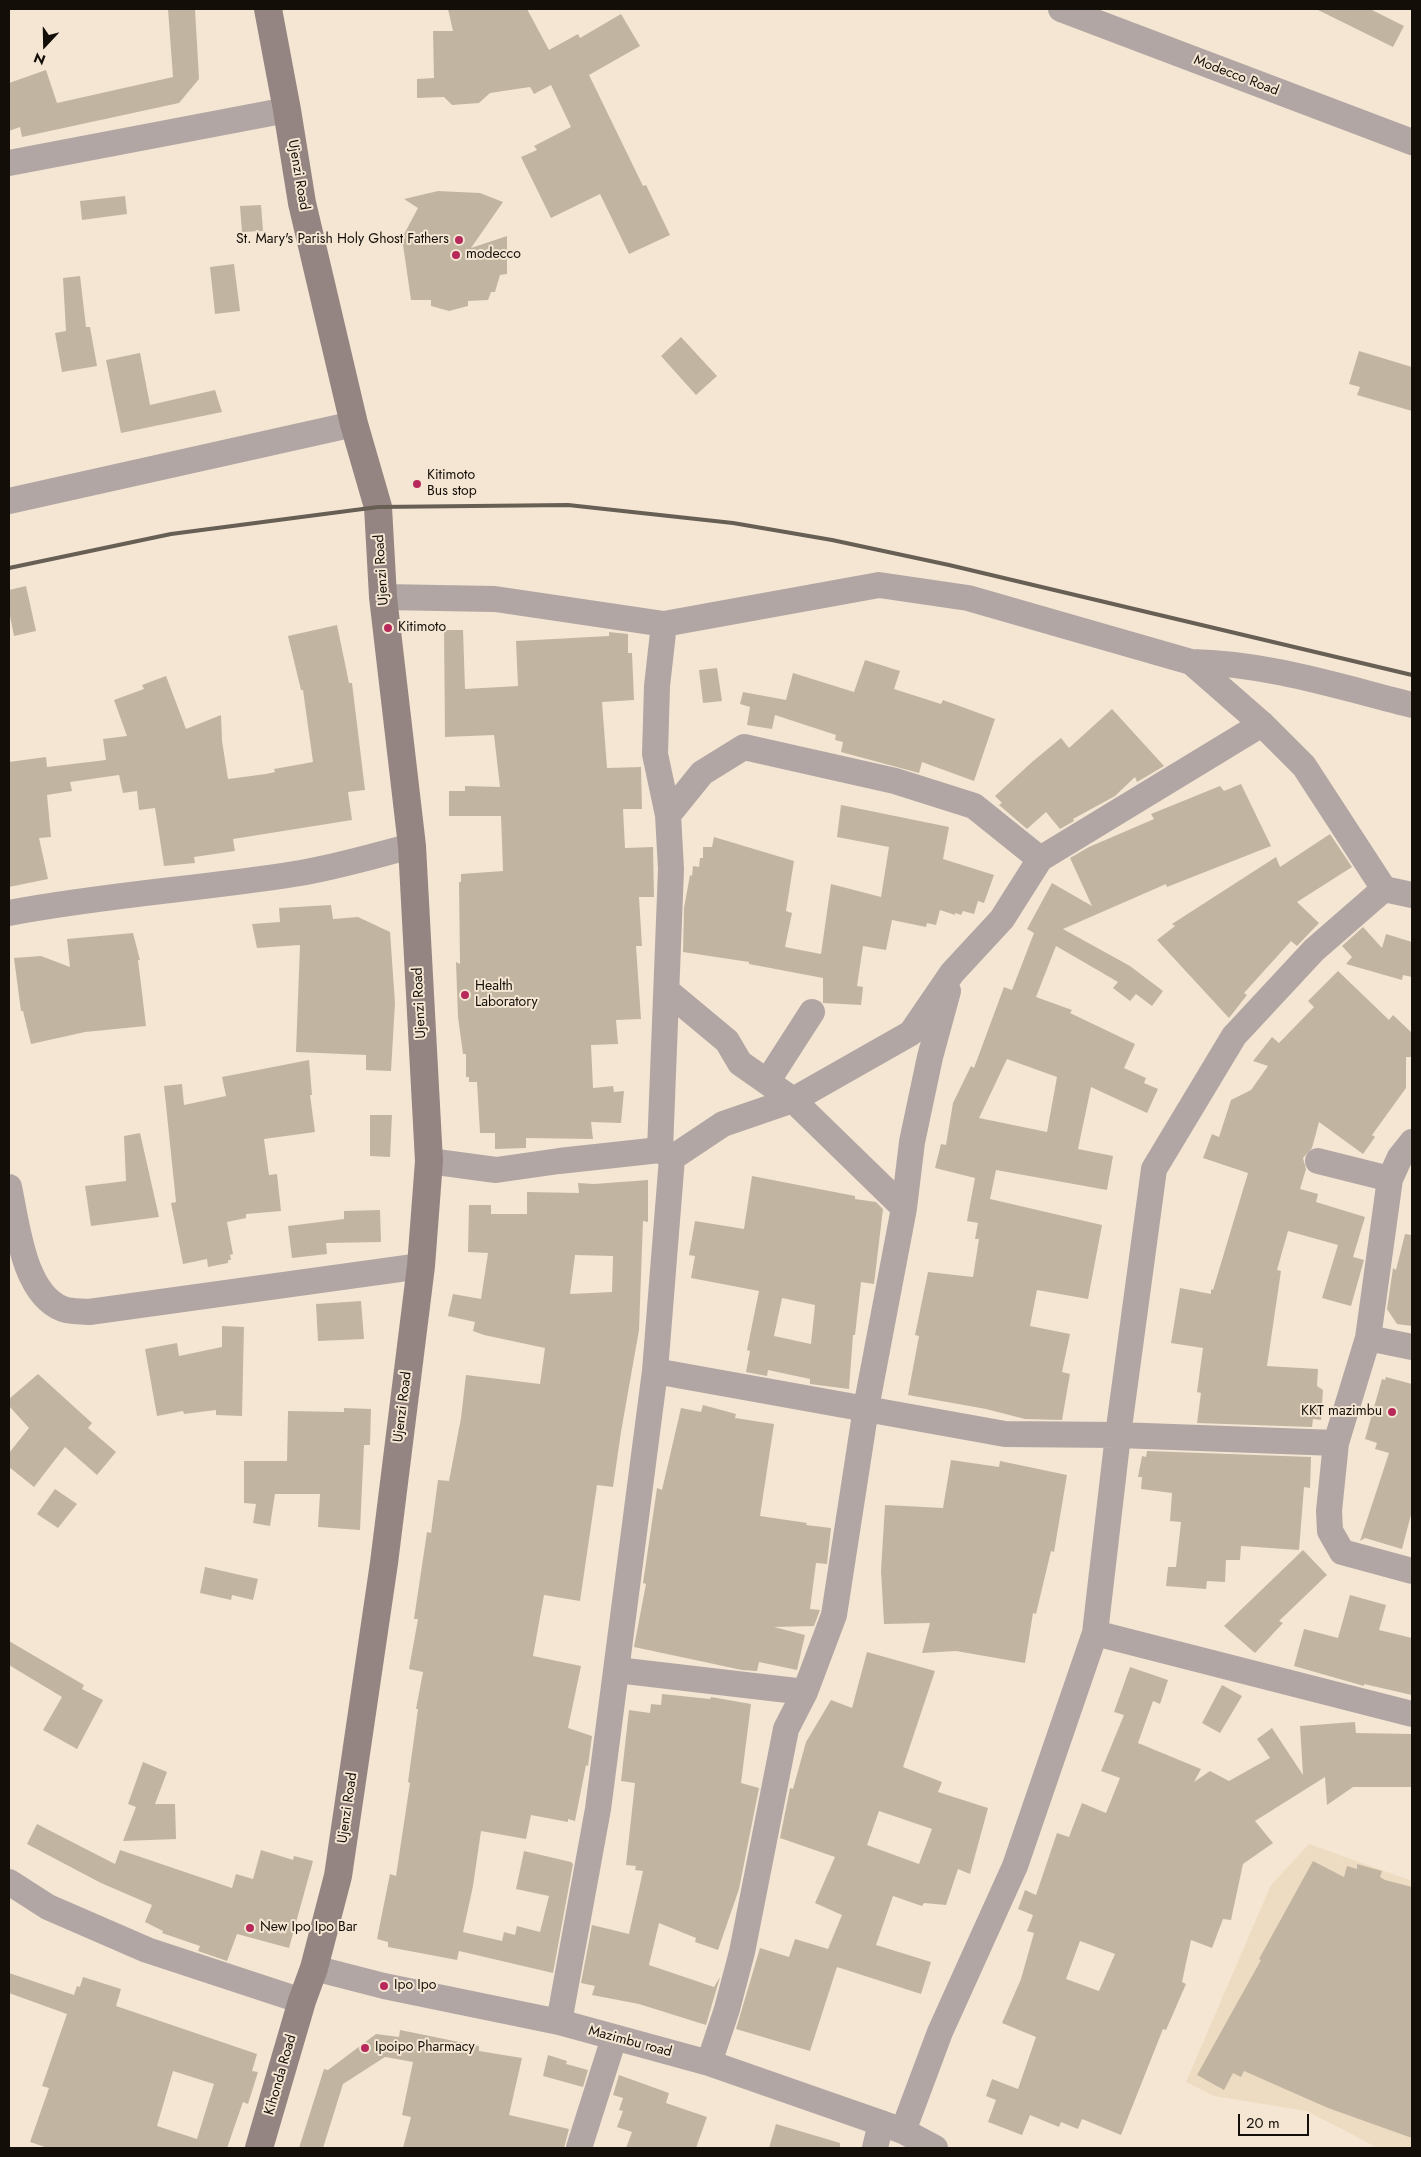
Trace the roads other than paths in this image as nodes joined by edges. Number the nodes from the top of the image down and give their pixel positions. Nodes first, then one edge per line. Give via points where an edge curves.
1 (268, 9) edge
2 (1061, 9) edge
3 (287, 110) junction
4 (1412, 142) edge
5 (9, 164) edge
6 (354, 424) junction
7 (9, 501) edge
8 (383, 597) junction
9 (664, 624) junction
10 (1192, 662) junction
11 (1412, 705) edge
12 (1262, 724) junction
13 (668, 816) junction
14 (412, 846) junction
15 (1040, 859) junction
16 (1384, 889) junction
17 (1412, 895) edge
18 (9, 913) edge
19 (952, 973) junction
20 (667, 991) junction
21 (812, 1012) dead end
22 (767, 1082) junction
23 (793, 1100) junction
24 (1412, 1142) edge
25 (666, 1154) junction
26 (428, 1161) junction
27 (1318, 1161) dead end
28 (1390, 1179) junction
29 (9, 1187) edge
30 (904, 1208) junction
31 (421, 1266) junction
32 (1368, 1338) junction
33 (1412, 1347) edge
34 (655, 1371) junction
35 (866, 1408) junction
36 (1118, 1435) junction
37 (1336, 1443) junction
38 (1412, 1571) edge
39 (1095, 1633) junction
40 (616, 1670) junction
41 (805, 1692) junction
42 (1412, 1714) edge
43 (9, 1882) edge
44 (314, 1968) junction
45 (302, 2001) junction
46 (559, 2022) junction
47 (614, 2038) junction
48 (709, 2063) junction
49 (892, 2127) junction
50 (259, 2148) edge
51 (579, 2148) edge
52 (875, 2148) edge
53 (935, 2148) edge

1 - 3 street, Ujenzi Road
2 - 4 street, Modecco Road
3 - 5 street
3 - 6 street, Ujenzi Road via 302,203
6 - 7 street
6 - 8 street, Ujenzi Road via 378,507
8 - 9 street via 494,599
8 - 14 street, Ujenzi Road
9 - 10 street via 879,585 968,598
9 - 13 street via 656,686 655,754
10 - 11 street via 1229,662
10 - 12 street
12 - 15 street
12 - 16 street via 1304,766
13 - 15 street via 702,773 744,748 895,781 974,806
13 - 20 street via 672,868
14 - 18 street via 296,874 130,897 77,900
14 - 26 street, Ujenzi Road
15 - 19 street via 1002,919
16 - 17 street
16 - 36 street via 1314,950 1234,1036 1154,1169
19 - 23 street via 911,1033
19 - 30 street via 912,1142
20 - 22 street via 727,1041 740,1063
20 - 25 street
21 - 22 street
22 - 23 street
23 - 25 street via 724,1124
23 - 30 street
24 - 28 street via 1400,1157
25 - 26 street via 496,1170
25 - 34 street
26 - 31 street, Ujenzi Road
27 - 28 street
28 - 32 street
29 - 31 street via 31,1278 44,1295 63,1309 90,1312
30 - 35 street
31 - 44 street, Ujenzi Road via 384,1563 339,1866
32 - 33 street
32 - 37 street
34 - 35 street
34 - 40 street
35 - 36 street via 1005,1434
35 - 41 street via 834,1615
36 - 37 street
36 - 39 street
37 - 38 street via 1330,1531 1342,1552
39 - 42 street
39 - 49 street via 1015,1866 940,2032
40 - 41 street
40 - 46 street via 598,1809
41 - 48 street via 786,1729 742,1952
43 - 45 street via 48,1907 147,1950
44 - 45 street, Ujenzi Road
44 - 46 street, Mazimbu road via 399,1990
45 - 50 street, Kihonda Road
46 - 47 street, Mazimbu road
47 - 48 street, Mazimbu road
47 - 51 street
48 - 49 street, Mazimbu road
49 - 52 street
49 - 53 street, Mazimbu road

